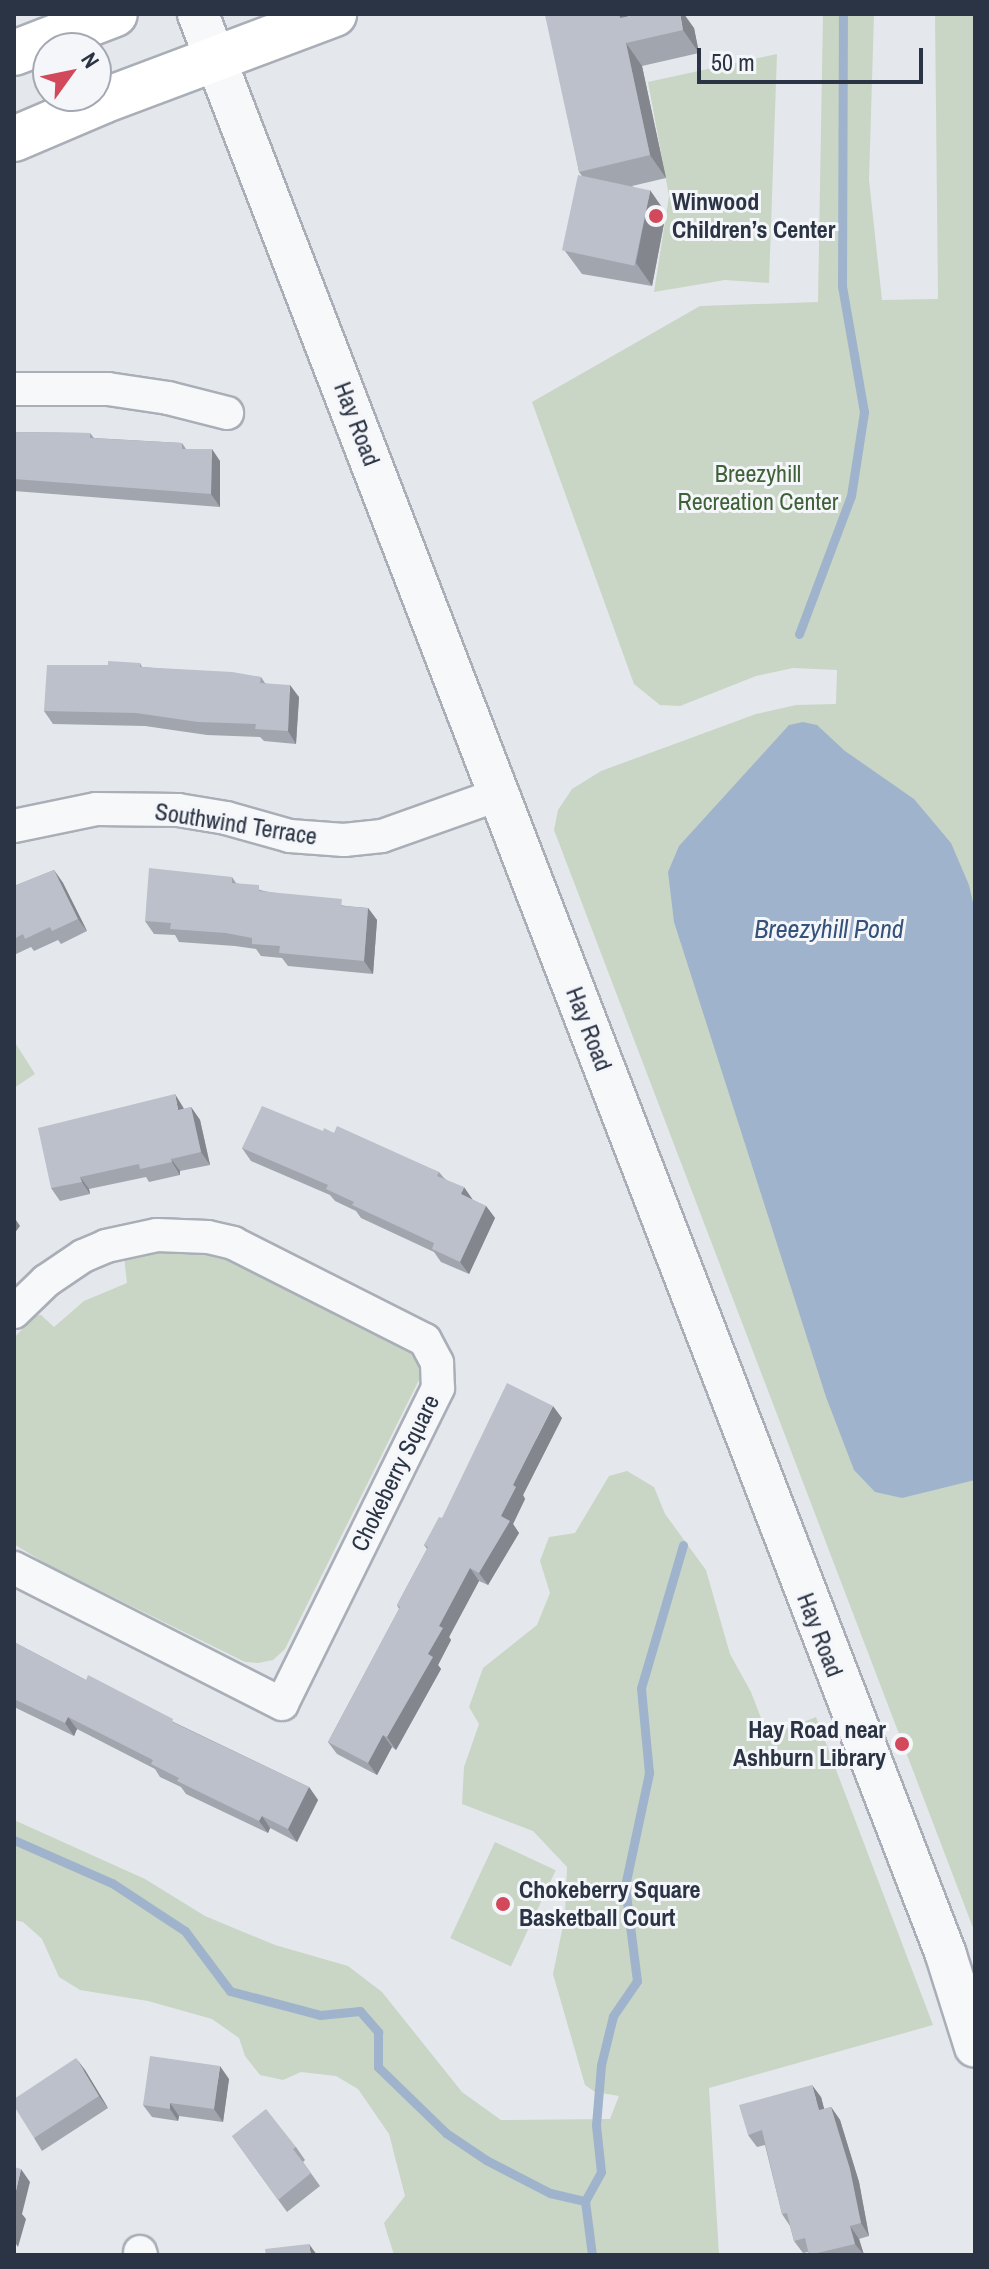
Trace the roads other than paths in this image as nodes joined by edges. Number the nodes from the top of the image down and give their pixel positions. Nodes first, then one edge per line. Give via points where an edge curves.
1 (115, 14) edge
2 (198, 14) edge
3 (334, 14) edge
4 (14, 53) edge
5 (216, 60) junction
6 (14, 139) edge
7 (14, 389) edge
8 (227, 413) dead end
9 (500, 794) junction
10 (14, 826) edge
11 (14, 1312) edge
12 (14, 1568) edge
13 (975, 2047) edge

1 - 4 main road
2 - 5 street, Hay Road
3 - 5 main road
5 - 6 main road
5 - 9 street, Hay Road
7 - 8 street via 108,389
9 - 10 street, Southwind Terrace via 382,836 344,840 290,836 178,810 96,809
9 - 13 street, Hay Road via 946,1955
11 - 12 street, Chokeberry Square via 46,1281 106,1246 157,1235 208,1237 233,1243 425,1340 437,1363 438,1388 282,1704

